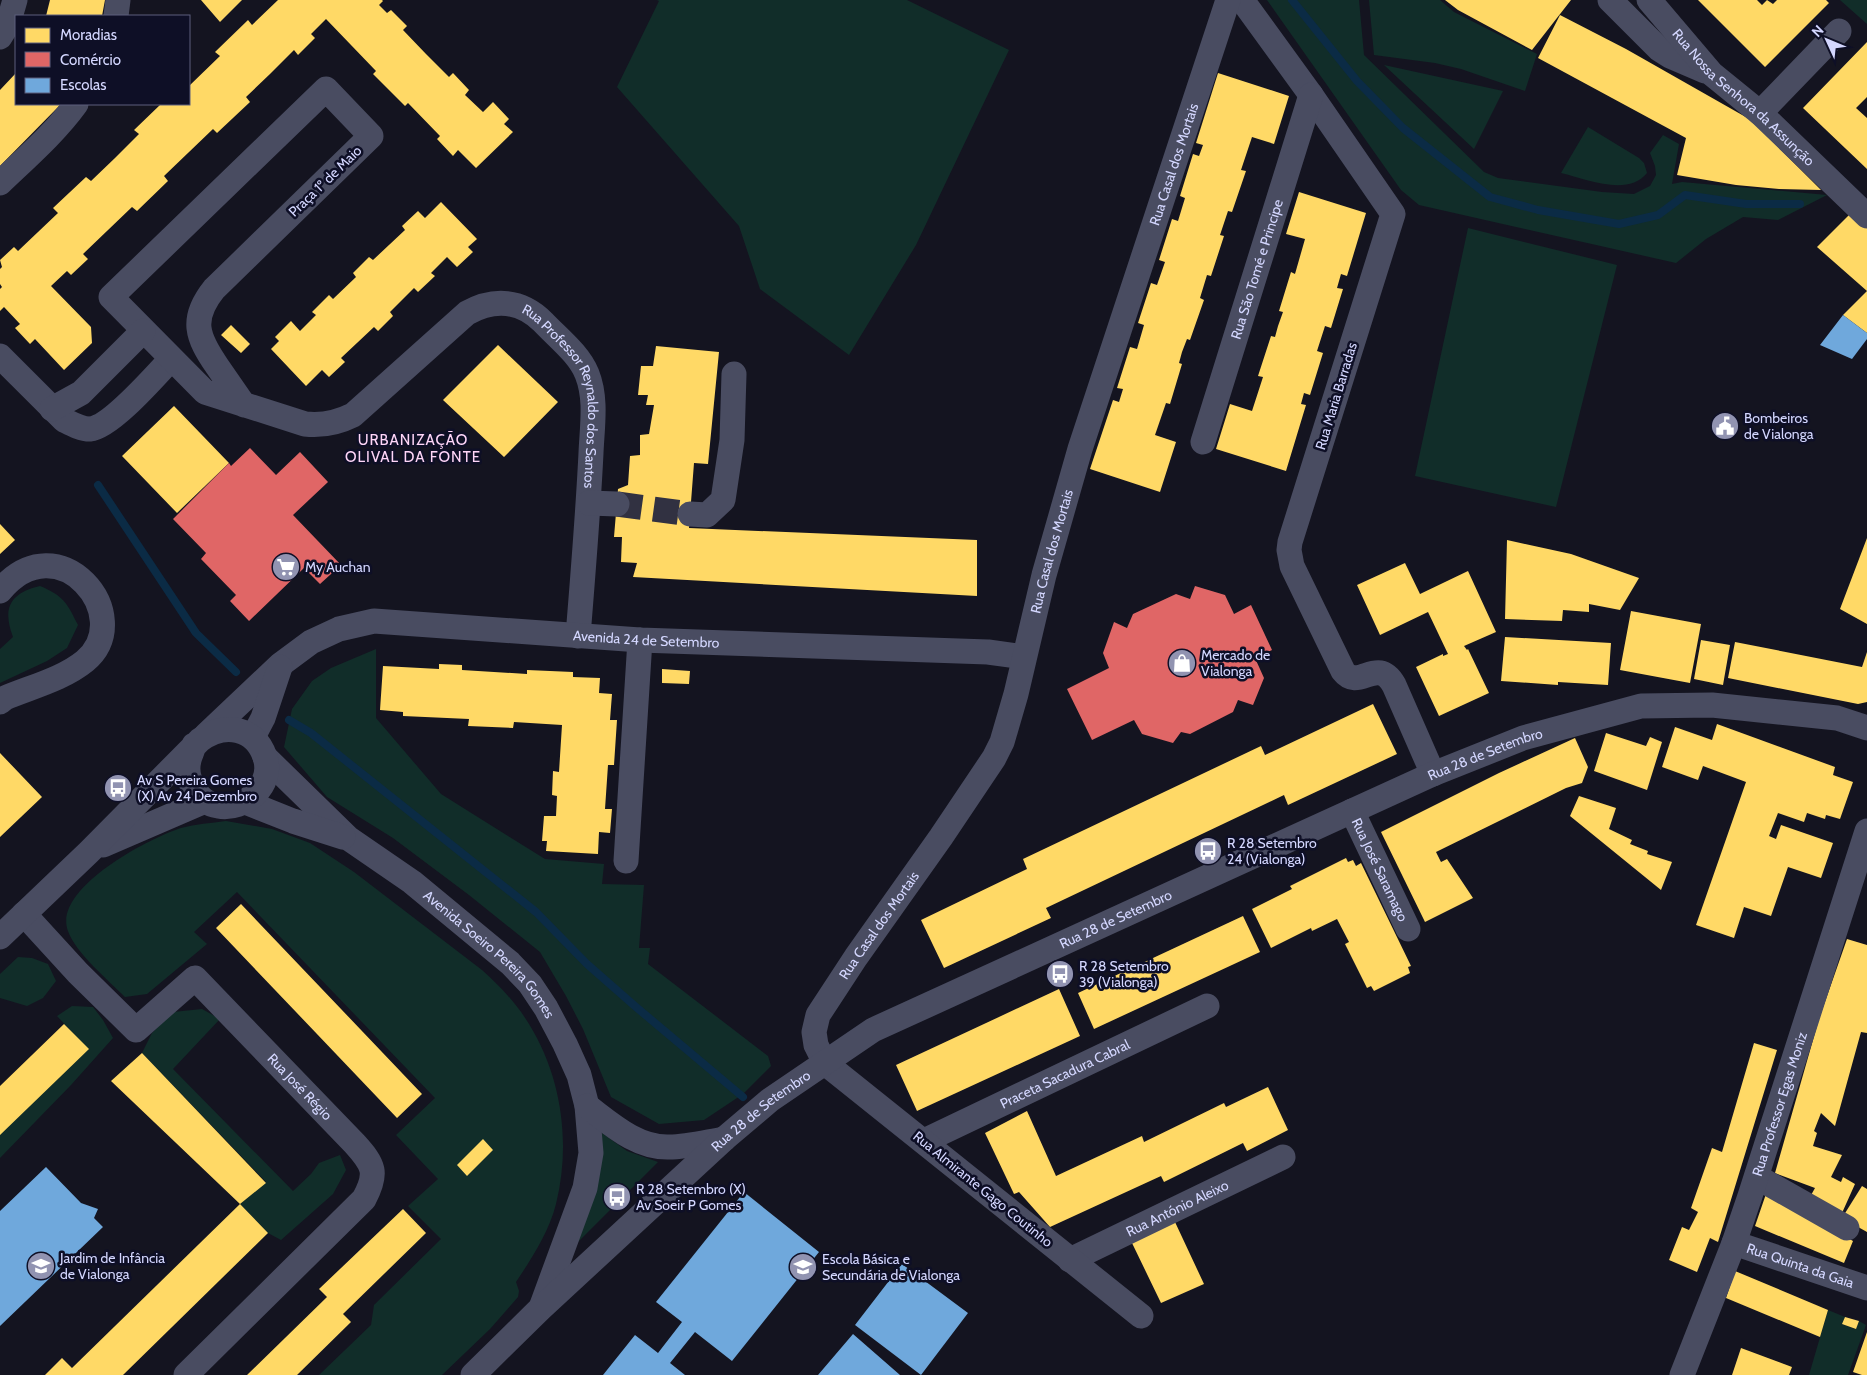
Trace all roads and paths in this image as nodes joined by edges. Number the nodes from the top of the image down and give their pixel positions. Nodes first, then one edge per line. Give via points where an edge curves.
1 (16, 0) edge
2 (118, 0) edge
3 (1228, 0) edge
4 (1242, 0) edge
5 (1610, 0) edge
6 (1649, 0) edge
7 (116, 15) edge
8 (1839, 31) dead end
9 (0, 37) edge
10 (1712, 74) junction
11 (1311, 95) junction
12 (75, 105) edge
13 (1760, 113) junction
14 (0, 183) edge
15 (1867, 216) edge
16 (144, 331) junction
17 (0, 356) edge
18 (171, 359) junction
19 (734, 374) dead end
20 (244, 405) junction
21 (52, 409) junction
22 (1203, 442) dead end
23 (588, 503) junction
24 (617, 504) tunnel mouth
25 (690, 514) tunnel mouth
26 (0, 591) edge
27 (578, 636) junction
28 (640, 640) junction
29 (1024, 658) junction
30 (280, 665) junction
31 (0, 702) edge
32 (1867, 728) edge
33 (200, 740) junction
34 (259, 747) junction
35 (1433, 774) junction
36 (205, 800) junction
37 (245, 802) junction
38 (1352, 811) junction
39 (1867, 832) edge
40 (348, 838) junction
41 (89, 852) junction
42 (626, 861) dead end
43 (24, 914) junction
44 (1408, 928) dead end
45 (0, 937) edge
46 (1207, 1006) dead end
47 (825, 1063) junction
48 (587, 1106) junction
49 (724, 1139) junction
50 (924, 1142) junction
51 (1283, 1157) dead end
52 (1757, 1177) junction
53 (1847, 1228) dead end
54 (1734, 1243) junction
55 (1070, 1260) junction
56 (1867, 1288) edge
57 (540, 1309) junction
58 (1141, 1316) dead end
59 (186, 1375) edge
60 (473, 1375) edge
61 (1682, 1375) edge

1 - 9 street
2 - 7 street
3 - 29 street, Rua Casal dos Mortais via 1080,449
4 - 11 street, Rua Maria Barradas
5 - 10 street via 1659,49
6 - 10 street, Rua Nossa Senhora da Assunção
8 - 13 street
10 - 13 street, Rua Nossa Senhora da Assunção
11 - 22 street, Rua São Tomé e Principe
11 - 35 street, Rua Maria Barradas via 1393,214 1290,542 1290,558 1343,671 1354,678 1376,672 1388,676
12 - 14 street via 44,141
13 - 15 street, Rua Nossa Senhora da Assunção
16 - 18 street, Praça 1º de Maio
16 - 20 street, Praça 1º de Maio via 111,297 326,89 371,136 214,289 201,309 198,329 203,346
16 - 21 street via 81,393
17 - 21 street
18 - 20 street, Praça 1º de Maio via 205,392
18 - 21 street via 103,425 77,426
19 - 25 street via 732,440 723,500 707,515
20 - 23 street, Rua Professor Reynaldo dos Santos via 305,424 327,425 341,421 363,407 467,313 490,304 522,307 540,319 580,360 586,372 593,397
23 - 24 street
23 - 27 street, Rua Professor Reynaldo dos Santos
26 - 31 street via 20,573 36,566 55,566 73,572 88,586 97,599 102,616 101,635 96,649 86,661
27 - 28 street, Avenida 24 de Setembro
27 - 30 street, Avenida 24 de Setembro via 374,621 340,629 311,642
28 - 29 street, Avenida 24 de Setembro via 988,652
28 - 42 street
29 - 47 street, Rua Casal dos Mortais via 1007,727 994,758 818,1015 814,1032
30 - 33 street, Avenida 24 de Setembro
30 - 34 street via 263,718
32 - 35 street, Rua 28 de Setembro via 1837,718 1712,705 1641,706 1523,738
33 - 34 street via 227,729 241,731
33 - 36 street via 188,761 189,779
33 - 41 street
34 - 37 street via 266,769 263,783
34 - 40 street, Avenida Soeiro Pereira Gomes
35 - 38 street, Rua 28 de Setembro
36 - 37 street via 217,806 232,807
36 - 41 street
37 - 40 street, Avenida Soeiro Pereira Gomes
38 - 44 street, Rua José Saramago
38 - 47 street, Rua 28 de Setembro via 873,1030
39 - 52 street, Rua Professor Egas Moniz
40 - 48 street, Avenida Soeiro Pereira Gomes via 412,882 510,963 530,984 565,1044 579,1075
41 - 43 street
43 - 45 street
43 - 59 street, Rua José Régio via 136,1030 195,978 355,1144 372,1168 372,1183 364,1199
46 - 50 street, Praceta Sacadura Cabral
47 - 49 street, Rua 28 de Setembro via 770,1100
47 - 50 street, Rua Almirante Gago Coutinho
48 - 49 street via 624,1134 649,1145 671,1147
48 - 57 street, Avenida Soeiro Pereira Gomes via 591,1153 585,1188
49 - 57 street, Rua 28 de Setembro
50 - 55 street, Rua Almirante Gago Coutinho
51 - 55 street, Rua António Aleixo
52 - 53 street
52 - 54 street, Rua Professor Egas Moniz
54 - 56 street, Rua Quinta da Gaia
54 - 61 street, Rua Professor Egas Moniz
55 - 58 street, Rua Almirante Gago Coutinho
57 - 60 street, Rua 28 de Setembro

